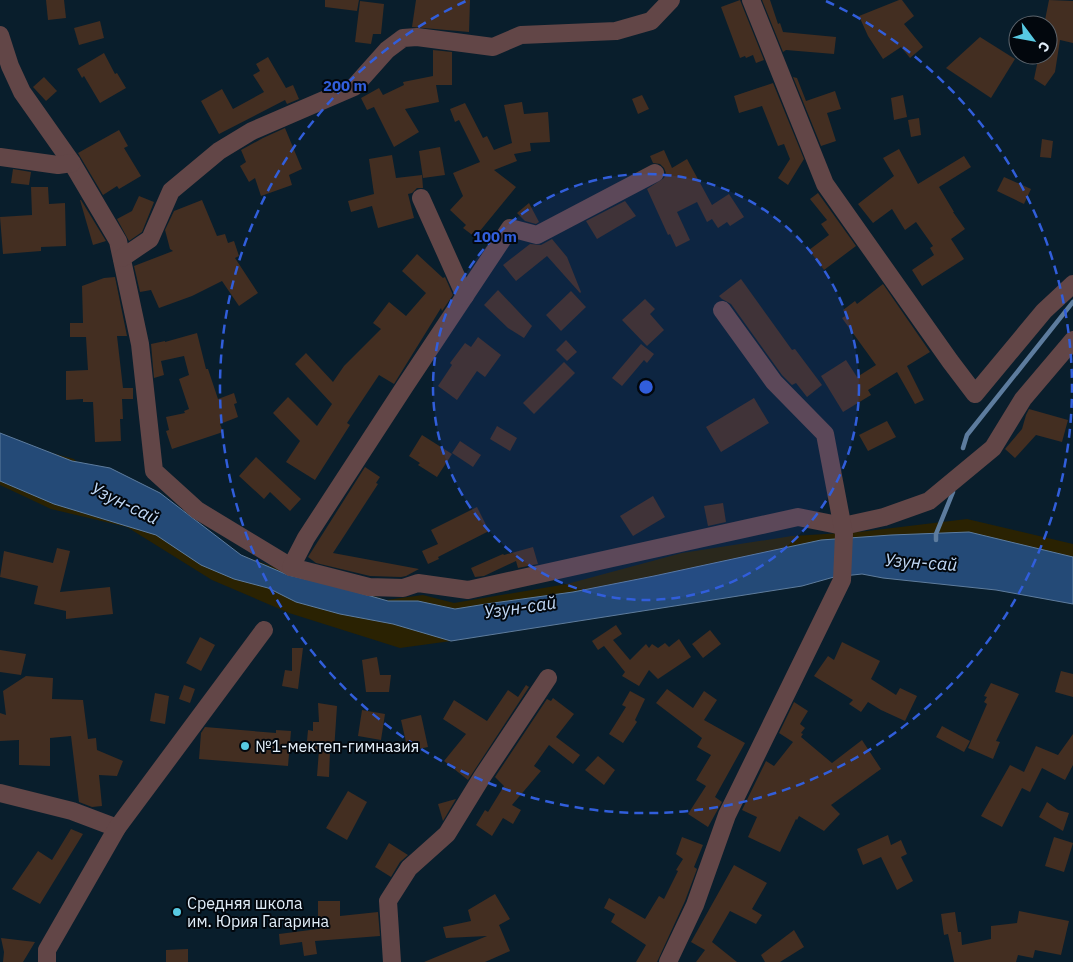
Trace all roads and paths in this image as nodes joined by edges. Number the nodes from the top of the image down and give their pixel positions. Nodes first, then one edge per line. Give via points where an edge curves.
1 (671, 0) edge
2 (750, 0) edge
3 (0, 35) edge
4 (0, 157) edge
5 (72, 162) junction
6 (655, 173) dead end
7 (421, 198) dead end
8 (122, 258) junction
9 (1073, 284) edge
10 (465, 296) junction
11 (722, 310) dead end
12 (1073, 340) edge
13 (844, 530) junction
14 (291, 567) junction
15 (264, 630) dead end
16 (548, 678) dead end
17 (0, 793) edge
18 (117, 828) junction
19 (47, 962) edge
20 (392, 962) edge
21 (668, 962) edge

1 - 8 street via 650,20 616,32 521,35 493,47 403,38 354,87 252,131 219,151 171,191 150,239
2 - 9 street via 825,184 975,394 1044,311
3 - 5 street via 22,92
4 - 5 street via 58,165
5 - 8 street via 118,241
6 - 10 street via 537,235 510,228
7 - 10 street
8 - 14 street via 140,344 154,471 197,510
10 - 14 street via 311,530
11 - 13 street via 774,382 825,434
12 - 13 street via 1023,399 993,448 929,501
13 - 14 street via 798,517 468,590 418,583 403,588 369,587
13 - 21 street via 842,580 727,815 695,905
15 - 18 street
16 - 20 street via 447,834 409,868 388,901
17 - 18 street via 72,811
18 - 19 street via 47,950

